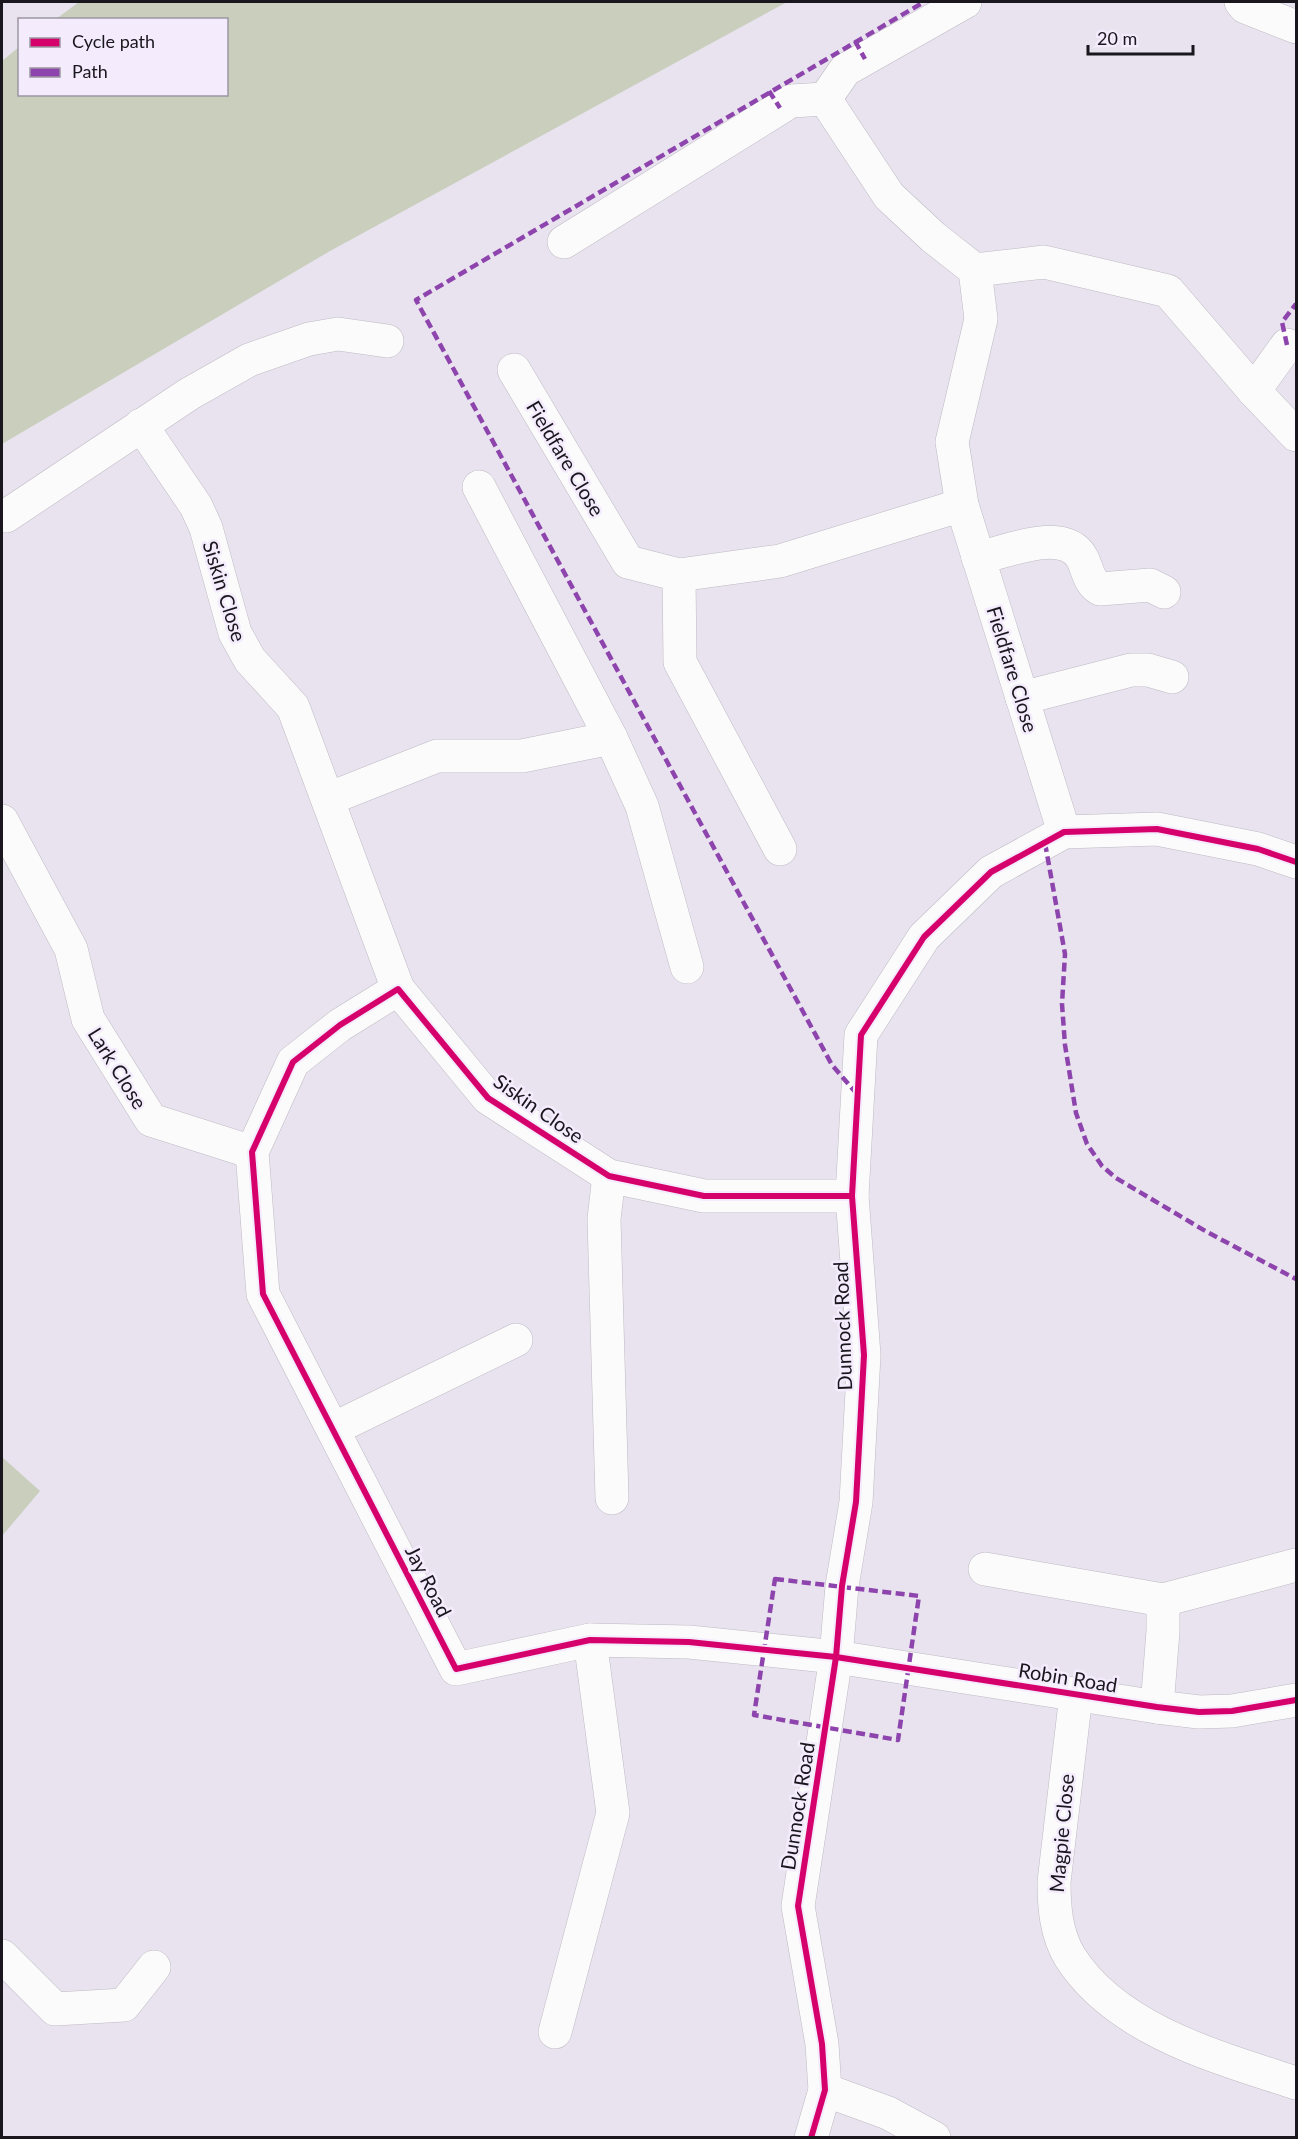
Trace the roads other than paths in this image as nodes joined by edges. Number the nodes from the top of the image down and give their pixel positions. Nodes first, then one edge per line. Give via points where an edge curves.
1 (965, 2) edge
2 (1241, 2) edge
3 (1296, 27) edge
4 (825, 99) junction
5 (564, 242) dead end
6 (975, 270) junction
7 (387, 341) dead end
8 (1287, 345) dead end
9 (518, 377) dead end
10 (1254, 391) junction
11 (141, 425) junction
12 (1296, 435) edge
13 (479, 487) dead end
14 (962, 505) junction
15 (6, 516) dead end
16 (978, 558) junction
17 (679, 575) junction
18 (1164, 592) dead end
19 (1172, 677) dead end
20 (1022, 698) junction
21 (611, 738) junction
22 (327, 799) junction
23 (2, 821) edge
24 (1064, 832) junction
25 (780, 849) dead end
26 (1296, 862) edge
27 (687, 967) dead end
28 (398, 989) junction
29 (252, 1152) junction
30 (609, 1176) junction
31 (852, 1196) junction
32 (516, 1341) dead end
33 (333, 1429) junction
34 (612, 1498) dead end
35 (1296, 1565) edge
36 (985, 1569) dead end
37 (1163, 1600) junction
38 (590, 1640) junction
39 (836, 1657) junction
40 (1076, 1695) junction
41 (1296, 1700) edge
42 (1157, 1707) junction
43 (2, 1956) edge
44 (154, 1967) dead end
45 (555, 2032) dead end
46 (1296, 2083) edge
47 (825, 2090) junction
48 (811, 2138) edge
49 (934, 2138) edge

1 - 4 street via 845,70
2 - 3 street
4 - 5 street via 791,101
4 - 6 street via 889,196
6 - 10 street via 1044,262 1168,291
6 - 14 street, Fieldfare Close via 981,319 952,442
7 - 11 street via 338,334 309,339 249,360
8 - 10 street
9 - 17 street, Fieldfare Close via 628,562
10 - 12 street
11 - 15 street
11 - 22 street, Siskin Close via 196,506 217,558 235,633 250,660 293,707
13 - 21 street
14 - 16 street, Fieldfare Close
14 - 17 street, Fieldfare Close via 780,561
16 - 18 street via 1045,542 1062,542 1082,557 1092,585 1100,589 1150,585
16 - 20 street, Fieldfare Close
17 - 25 street via 680,662
19 - 20 street via 1131,670
20 - 24 street, Fieldfare Close
21 - 22 street via 522,756 437,756
21 - 27 street via 642,806
22 - 28 street, Siskin Close
23 - 29 street, Lark Close via 71,949 88,1019 151,1120
24 - 26 street, Dunnock Road via 1157,829 1258,849
24 - 31 street, Dunnock Road via 991,872 924,937 861,1035
28 - 29 street via 340,1025 293,1062
28 - 30 street, Siskin Close via 488,1098
29 - 33 street, Jay Road via 262,1294
30 - 31 street, Siskin Close via 704,1196
30 - 34 street via 604,1219
31 - 39 street, Dunnock Road via 864,1355 856,1502 842,1586
32 - 33 street
33 - 38 street, Jay Road via 456,1669
35 - 37 street
36 - 37 street
37 - 42 street
38 - 39 street, Jay Road via 689,1642
38 - 45 street via 613,1813
39 - 40 street, Robin Road
39 - 47 street, Dunnock Road via 798,1906 822,2044
40 - 42 street, Robin Road
40 - 46 street, Magpie Close via 1054,1882 1055,1913 1069,1956 1109,1998 1155,2030 1206,2053
41 - 42 street, Robin Road via 1232,1711
43 - 44 street via 55,2009 124,2005
47 - 48 street, Dunnock Road
47 - 49 street via 888,2113

